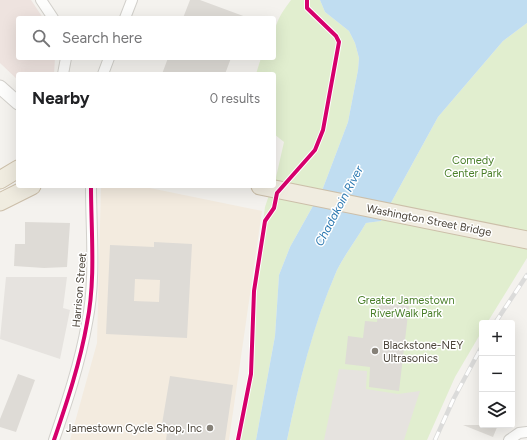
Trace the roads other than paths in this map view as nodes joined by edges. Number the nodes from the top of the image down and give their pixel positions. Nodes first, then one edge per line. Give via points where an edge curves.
1 (41, 0) edge
2 (132, 0) edge
3 (52, 16) edge
4 (126, 16) edge
5 (66, 60) edge
6 (108, 60) edge
7 (63, 72) edge
8 (104, 72) edge
9 (0, 87) edge
10 (16, 101) edge
11 (16, 169) edge
12 (0, 180) edge
13 (28, 188) edge
14 (91, 188) edge
15 (270, 188) edge
16 (0, 202) edge
17 (527, 240) edge
18 (527, 432) edge
19 (54, 440) edge
20 (509, 440) edge

1 - 3 street
2 - 4 street
5 - 7 street
6 - 8 street
9 - 10 street
11 - 12 highway
13 - 16 highway
14 - 19 street, Harrison Street via 88,322
15 - 17 highway, Washington Street Bridge
18 - 20 street via 519,433

